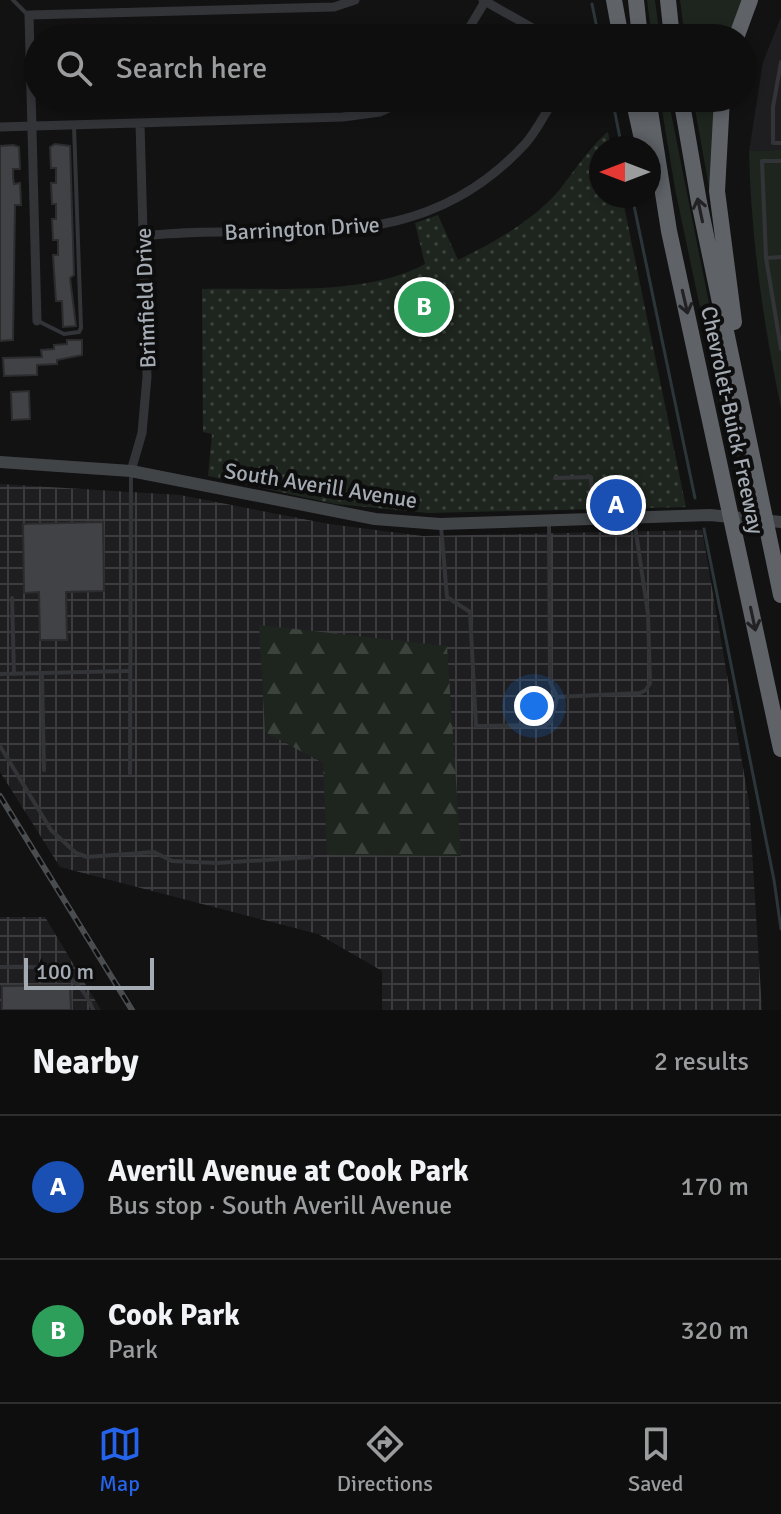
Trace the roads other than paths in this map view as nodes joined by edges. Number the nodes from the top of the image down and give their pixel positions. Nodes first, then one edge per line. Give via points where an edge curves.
1 (13, 0) edge
2 (355, 0) edge
3 (485, 0) edge
4 (614, 0) edge
5 (636, 0) edge
6 (668, 0) edge
7 (750, 0) edge
8 (29, 15) junction
9 (29, 24) edge
10 (471, 24) edge
11 (526, 24) edge
12 (618, 24) edge
13 (639, 24) edge
14 (671, 24) edge
15 (741, 24) edge
16 (781, 62) edge
17 (32, 112) edge
18 (380, 112) edge
19 (546, 112) edge
20 (636, 112) edge
21 (650, 112) edge
22 (684, 112) edge
23 (721, 112) edge
24 (140, 123) junction
25 (74, 126) junction
26 (0, 127) edge
27 (32, 127) junction
28 (641, 136) edge
29 (781, 143) edge
30 (781, 161) edge
31 (661, 207) edge
32 (669, 231) junction
33 (143, 236) junction
34 (781, 257) edge
35 (766, 258) junction
36 (37, 321) joint
37 (781, 349) edge
38 (751, 450) junction
39 (0, 462) edge
40 (131, 471) junction
41 (555, 478) dead end
42 (633, 516) junction
43 (593, 518) junction
44 (548, 520) junction
45 (781, 522) edge
46 (440, 524) junction
47 (781, 595) edge
48 (12, 598) dead end
49 (128, 671) junction
50 (42, 673) junction
51 (0, 674) edge
52 (14, 674) junction
53 (557, 697) junction
54 (0, 746) edge
55 (781, 749) edge
56 (44, 770) dead end
57 (130, 774) dead end
58 (313, 857) dead end
59 (0, 967) edge
60 (93, 1010) edge

1 - 8 lane
2 - 8 street via 334,7
3 - 10 street
3 - 11 street
4 - 12 highway
5 - 13 highway
6 - 14 highway
7 - 15 highway
8 - 9 street
16 - 29 lane via 773,107 773,143
17 - 27 street
18 - 24 street
19 - 33 street, Barrington Drive via 527,142 490,178 425,214 363,229
20 - 28 highway
21 - 32 highway, Chevrolet-Buick Freeway
38 -> 22 highway, Chevrolet-Buick Freeway
23 - 38 highway via 718,219
24 - 25 street
24 - 33 street, Brimfield Drive
25 - 27 street
25 - 36 lane via 81,328 64,334
26 - 27 street
27 - 36 street
30 - 35 lane via 762,161
31 - 32 highway
32 -> 55 highway, Chevrolet-Buick Freeway
33 - 40 street, Brimfield Drive via 147,377 142,433
34 - 35 lane
35 - 37 lane
38 - 47 highway, Chevrolet-Buick Freeway
39 - 40 street, South Averill Avenue
40 - 46 street, South Averill Avenue via 333,512
40 - 49 lane
41 - 43 lane via 591,477
42 - 43 street, South Averill Avenue
42 - 45 street, South Averill Avenue via 710,515
42 - 53 lane via 648,614 650,683 640,693
43 - 44 street, South Averill Avenue
44 - 46 street, South Averill Avenue
44 - 53 lane via 550,682
46 - 53 lane via 447,597 470,612 476,726 546,725
48 - 52 lane
49 - 50 lane
49 - 57 lane
50 - 52 lane
50 - 56 lane
51 - 52 lane
54 - 58 lane via 51,830 87,857 154,852 172,861 217,863
59 - 60 lane via 57,969 79,984

